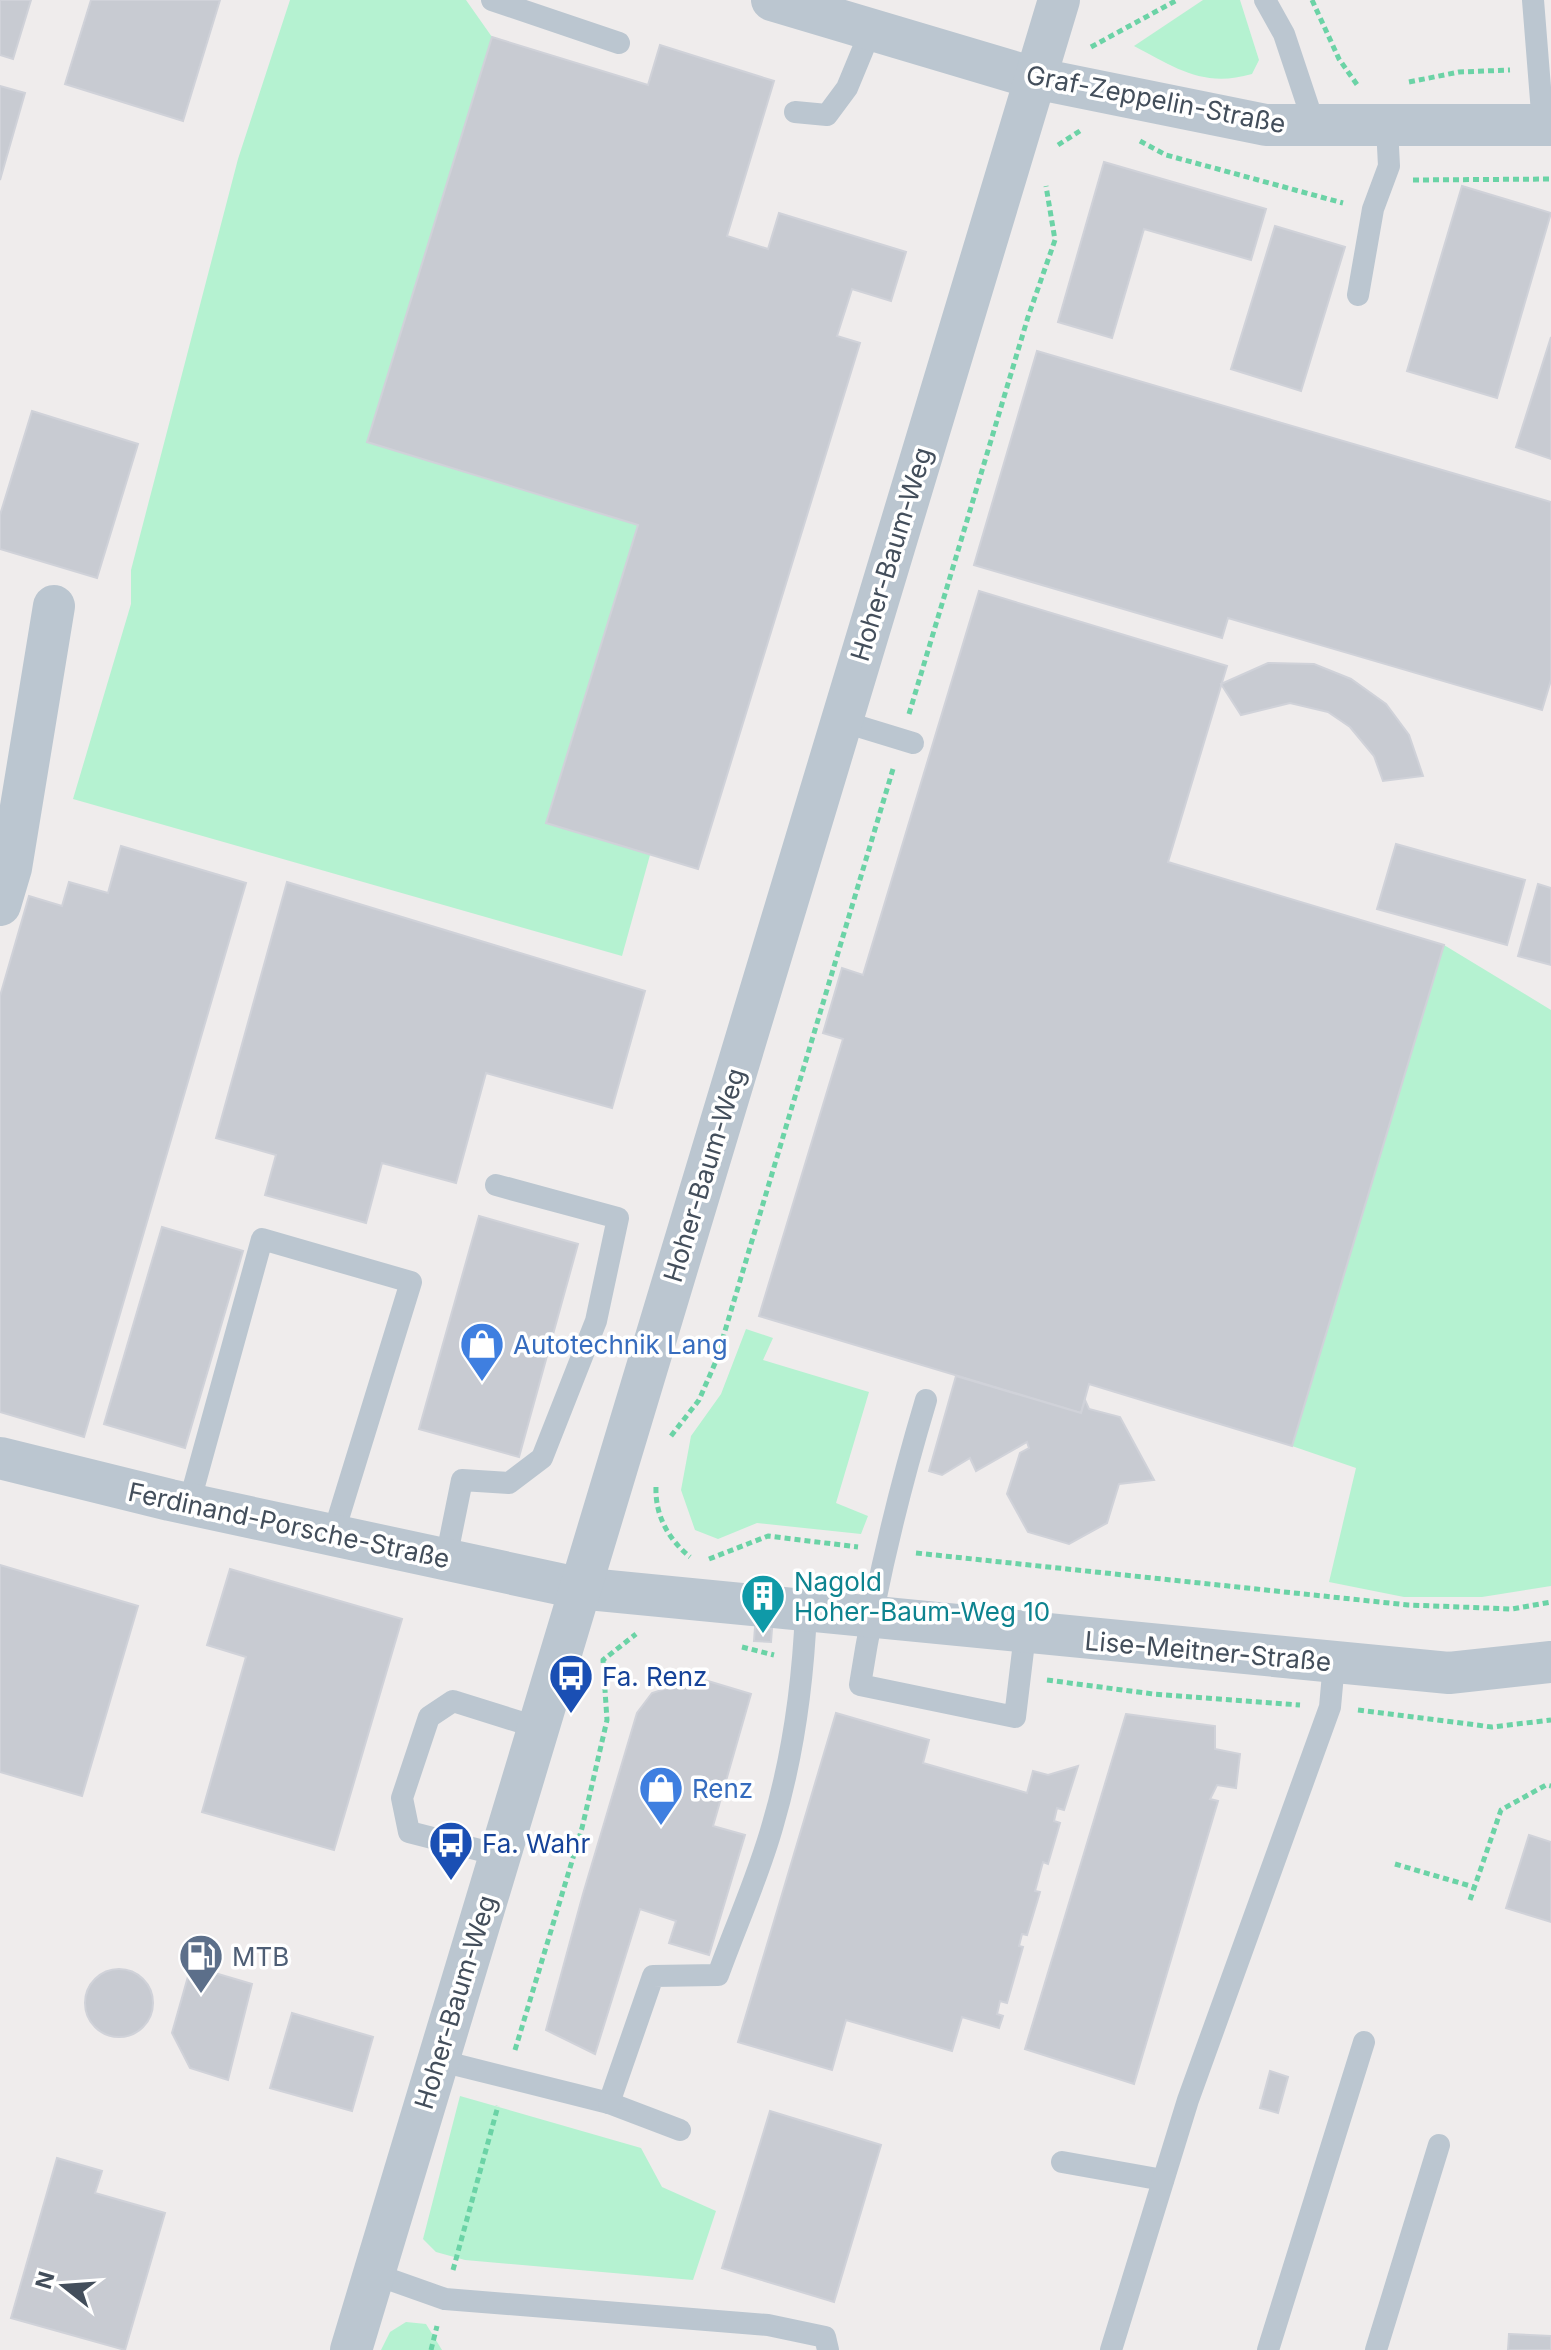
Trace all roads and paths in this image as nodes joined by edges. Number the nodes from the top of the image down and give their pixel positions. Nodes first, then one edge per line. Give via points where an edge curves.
1 (492, 0) edge
2 (772, 0) edge
3 (1059, 0) edge
4 (1177, 0) edge
5 (1265, 0) edge
6 (1312, 0) edge
7 (1533, 0) edge
8 (855, 17) edge
9 (619, 43) dead end
10 (1538, 69) junction
11 (1034, 78) junction
12 (1402, 83) dead end
13 (1378, 110) junction
14 (795, 112) dead end
15 (1095, 123) dead end
16 (1547, 125) edge
17 (1315, 127) junction
18 (1135, 137) dead end
19 (1053, 148) dead end
20 (1045, 177) dead end
21 (1551, 179) edge
22 (1373, 209) junction
23 (1358, 295) dead end
24 (54, 606) dead end
25 (841, 721) junction
26 (907, 741) junction
27 (0, 905) edge
28 (496, 1185) dead end
29 (926, 1400) dead end
30 (668, 1439) dead end
31 (0, 1458) edge
32 (656, 1478) dead end
33 (189, 1504) junction
34 (333, 1535) junction
35 (885, 1550) junction
36 (446, 1559) junction
37 (578, 1588) junction
38 (1551, 1602) edge
39 (806, 1611) junction
40 (870, 1618) junction
41 (641, 1631) dead end
42 (1025, 1634) junction
43 (734, 1641) dead end
44 (804, 1657) junction
45 (1551, 1662) edge
46 (1334, 1663) junction
47 (1016, 1678) junction
48 (1330, 1707) junction
49 (1551, 1720) edge
50 (536, 1727) junction
51 (1551, 1786) edge
52 (499, 1855) junction
53 (1395, 1864) dead end
54 (1474, 1887) junction
55 (1470, 1900) dead end
56 (1364, 2042) dead end
57 (437, 2060) junction
58 (506, 2079) junction
59 (609, 2103) junction
60 (680, 2130) dead end
61 (1439, 2145) dead end
62 (1062, 2162) dead end
63 (1163, 2180) junction
64 (374, 2274) junction
65 (445, 2299) junction
66 (351, 2350) edge
67 (431, 2350) edge
68 (828, 2350) edge
69 (1111, 2350) edge
70 (1268, 2350) edge
71 (1376, 2350) edge

1 - 9 lane
2 - 8 street, Graf-Zeppelin-Straße
3 - 11 street, Hoher-Baum-Weg
4 - 11 path
5 - 17 lane via 1284,34
6 - 13 path via 1339,59
7 - 10 lane
8 - 11 street, Graf-Zeppelin-Straße
8 - 14 lane via 847,88 827,115
10 - 12 path via 1459,72
10 - 16 lane
11 - 17 street, Graf-Zeppelin-Straße via 1266,125
11 - 25 street, Hoher-Baum-Weg
13 - 16 street, Graf-Zeppelin-Straße
13 - 17 street, Graf-Zeppelin-Straße
13 - 22 lane via 1389,166
15 - 19 path
18 - 22 path via 1166,155
20 - 26 path via 1055,240 1028,317
21 - 22 path via 1404,180
22 - 23 lane
24 - 27 street via 11,868
25 - 26 lane
25 - 37 street, Hoher-Baum-Weg
26 - 30 path via 716,1361 699,1400
28 - 36 lane via 618,1218 596,1321 542,1458 509,1483 462,1480
29 - 35 lane
31 - 33 street, Ferdinand-Porsche-Straße
32 - 35 path via 655,1502 663,1526 700,1564 768,1536
33 - 34 street, Ferdinand-Porsche-Straße
33 - 34 lane via 262,1239 411,1282
34 - 36 street, Ferdinand-Porsche-Straße
35 - 38 path via 1408,1605 1512,1609
35 - 40 lane
36 - 37 street, Ferdinand-Porsche-Straße
37 - 39 street, Lise-Meitner-Straße
37 - 50 street, Hoher-Baum-Weg
39 - 40 street, Lise-Meitner-Straße
39 - 44 lane
40 - 42 street, Lise-Meitner-Straße
40 - 47 lane via 860,1685 1015,1717
41 - 58 path via 603,1660 607,1720 586,1813
42 - 46 street, Lise-Meitner-Straße
42 - 47 lane
43 - 44 path via 764,1654
44 - 59 lane via 773,1825 718,1975 653,1976
45 - 46 street, Lise-Meitner-Straße via 1449,1673
46 - 48 lane
47 - 48 path
48 - 49 path via 1492,1727
48 - 63 lane
50 - 52 street, Hoher-Baum-Weg
50 - 52 lane via 453,1701 429,1717 402,1798 409,1832
51 - 54 path via 1501,1810
52 - 57 street, Hoher-Baum-Weg
53 - 54 path
54 - 55 path
56 - 70 lane
57 - 58 lane
57 - 64 street, Hoher-Baum-Weg
58 - 59 lane
58 - 65 path
59 - 60 lane
61 - 71 lane
62 - 63 lane
63 - 69 lane
64 - 65 lane
64 - 66 street, Hoher-Baum-Weg
65 - 67 path
65 - 68 lane via 768,2325 825,2337

